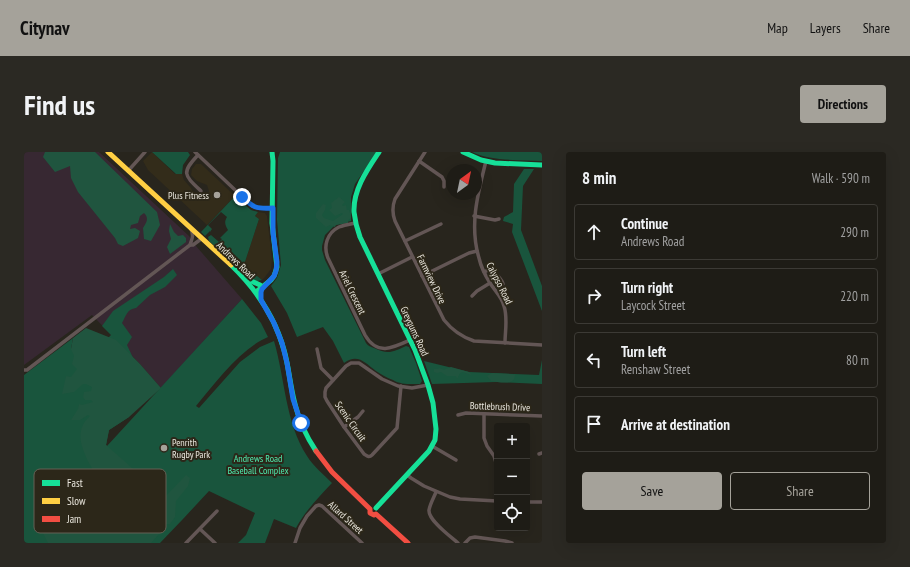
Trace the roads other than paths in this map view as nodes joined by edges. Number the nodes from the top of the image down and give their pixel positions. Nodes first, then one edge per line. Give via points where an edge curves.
1 (108, 152) edge
2 (146, 152) edge
3 (272, 152) edge
4 (277, 152) edge
5 (379, 152) edge
6 (425, 152) edge
7 (463, 152) edge
8 (197, 154) edge
9 (273, 161) junction
10 (419, 161) junction
11 (486, 161) junction
12 (542, 165) edge
13 (128, 171) junction
14 (444, 187) dead end
15 (201, 191) dead end
16 (273, 208) junction
17 (474, 216) junction
18 (499, 219) dead end
19 (355, 223) junction
20 (441, 224) dead end
21 (190, 229) junction
22 (201, 239) junction
23 (405, 241) junction
24 (190, 245) junction
25 (477, 251) junction
26 (412, 257) junction
27 (484, 272) junction
28 (378, 274) junction
29 (241, 275) junction
30 (422, 276) junction
31 (490, 283) junction
32 (504, 284) dead end
33 (262, 286) junction
34 (255, 291) junction
35 (472, 296) dead end
36 (261, 300) junction
37 (410, 340) junction
38 (504, 343) junction
39 (542, 345) edge
40 (317, 349) dead end
41 (24, 370) edge
42 (333, 380) junction
43 (428, 385) junction
44 (401, 386) junction
45 (363, 411) dead end
46 (484, 414) junction
47 (458, 415) dead end
48 (542, 416) edge
49 (344, 427) junction
50 (432, 446) junction
51 (495, 459) edge
52 (456, 460) dead end
53 (407, 475) junction
54 (436, 492) junction
55 (494, 501) edge
56 (530, 502) edge
57 (542, 502) edge
58 (217, 510) dead end
59 (374, 510) junction
60 (200, 529) junction
61 (186, 543) edge
62 (215, 543) edge
63 (295, 543) edge
64 (362, 543) edge
65 (408, 543) edge
66 (458, 543) edge
67 (465, 543) edge
68 (512, 543) edge

1 - 13 street, Andrews Road
2 - 13 street
3 - 9 street
4 - 9 street
5 - 19 street, Greygums Road via 358,186 354,206
6 - 10 street, Farmview Drive
7 - 11 street
8 - 15 street via 186,172
8 - 16 street via 252,206
9 - 16 street
10 - 14 street via 442,177
10 - 23 street, Farmview Drive via 393,205 394,220
11 - 12 street
11 - 17 street, Calypso Road
13 - 21 street, Andrews Road
16 - 33 street via 276,271 271,280
17 - 18 street
17 - 25 street, Calypso Road
19 - 28 street, Greygums Road
19 - 37 street, Ariel Crescent via 340,226 327,239 328,258 370,342 380,348 389,349
20 - 23 street
21 - 22 street, Andrews Road
21 - 24 street via 193,238
22 - 24 street
22 - 29 street, Andrews Road
23 - 26 street, Farmview Drive
24 - 41 street
25 - 27 street, Calypso Road
25 - 30 street
26 - 28 street
26 - 30 street, Farmview Drive
27 - 31 street, Calypso Road
27 - 32 street via 491,270
28 - 37 street, Greygums Road
29 - 33 street
29 - 34 street, Andrews Road
30 - 38 street, Farmview Drive via 442,316 454,331 474,341
31 - 35 street
31 - 38 street, Calypso Road via 505,307
33 - 34 street
33 - 36 street
34 - 36 street, Andrews Road
36 - 59 street, Andrews Road via 282,343 296,408 306,435 328,468
37 - 43 street, Greygums Road
38 - 39 street, Farmview Drive
40 - 42 street via 321,368
42 - 44 street, Scenic Circuit via 348,364 357,362 382,379
42 - 49 street, Scenic Circuit via 326,389 325,397
43 - 44 street, Scenic Circuit via 415,388
43 - 50 street, Greygums Road via 436,429
44 - 49 street, Scenic Circuit via 397,428 369,458
45 - 49 street via 359,417
46 - 47 street, Bottlebrush Drive
46 - 48 street, Bottlebrush Drive
46 - 51 street via 484,438
50 - 52 street
50 - 53 street, Greygums Road
53 - 54 street
53 - 59 street, Greygums Road
54 - 55 street via 457,498
54 - 66 street via 428,513
56 - 57 street
58 - 60 street
59 - 65 street, Andrews Road
60 - 61 street
60 - 62 street
63 - 64 street, Allard Street via 303,522 318,505
67 - 68 street via 474,537

